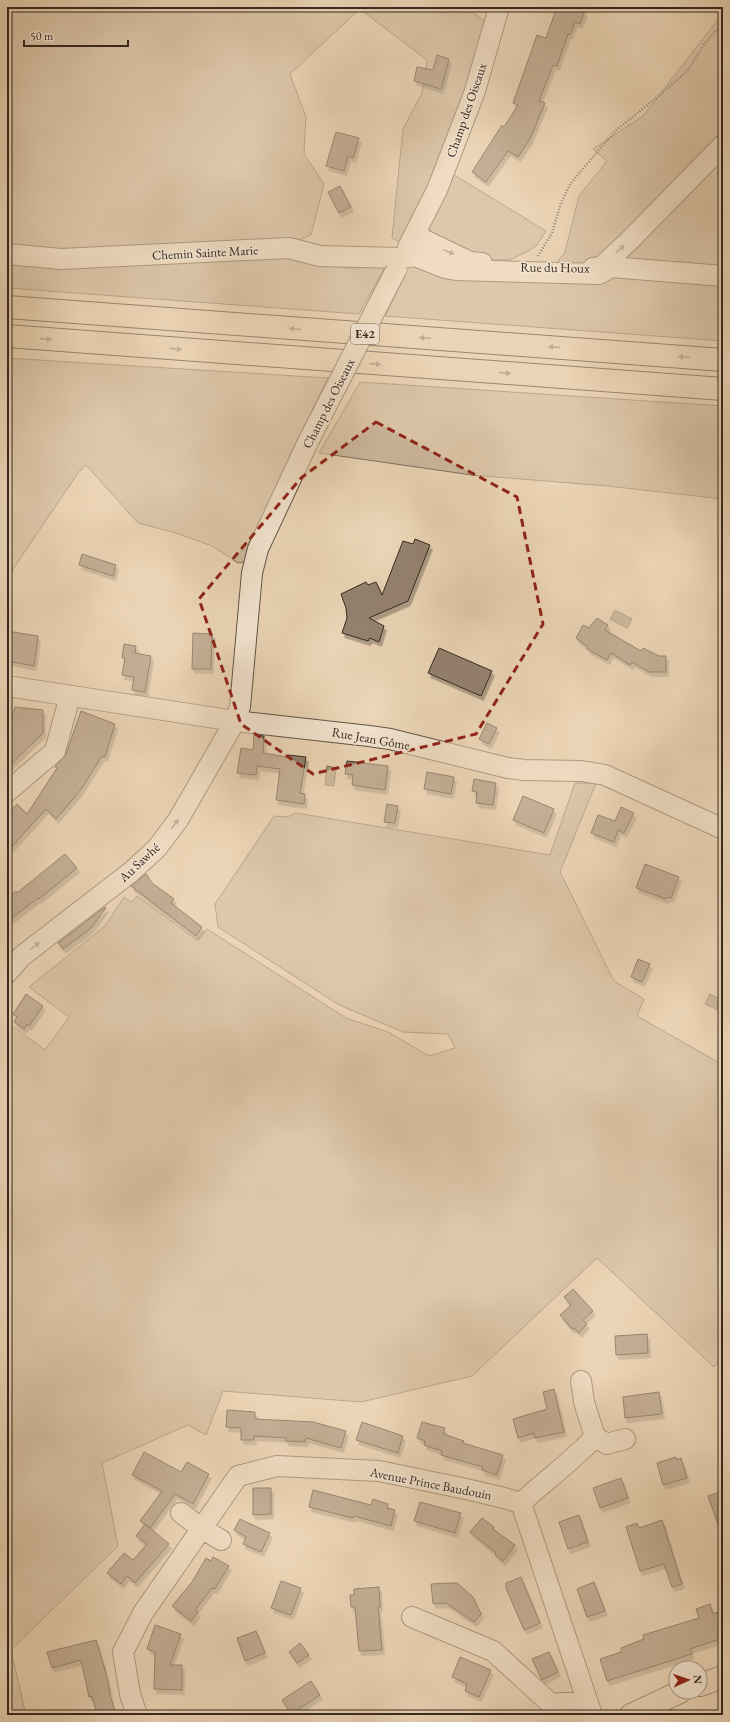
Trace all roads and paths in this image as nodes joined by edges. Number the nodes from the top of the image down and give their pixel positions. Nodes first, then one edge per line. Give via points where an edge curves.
1 (499, 7) edge
2 (723, 24) edge
3 (723, 145) edge
4 (414, 235) junction
5 (7, 254) edge
6 (399, 264) junction
7 (532, 267) junction
8 (723, 276) edge
9 (7, 307) edge
10 (7, 336) edge
11 (723, 360) edge
12 (723, 389) edge
13 (7, 686) edge
14 (70, 696) junction
15 (235, 721) junction
16 (7, 792) edge
17 (723, 829) edge
18 (7, 973) edge
19 (581, 1381) dead end
20 (595, 1437) junction
21 (625, 1439) dead end
22 (521, 1504) junction
23 (182, 1513) dead end
24 (201, 1528) junction
25 (221, 1540) dead end
26 (412, 1616) dead end
27 (723, 1678) edge
28 (708, 1683) edge
29 (668, 1697) edge
30 (590, 1708) edge
31 (137, 1715) edge
32 (631, 1715) edge

1 - 4 street, Champ des Oiseaux via 475,91 456,142 437,190
2 - 7 path via 705,43 688,70 615,131 570,183 552,233
7 -> 3 street, Rue du Houx via 601,267
4 - 6 street, Champ des Oiseaux
4 -> 7 street, Rue du Houx via 470,262
5 - 6 street, Chemin Sainte Marie via 61,258 289,248 320,256
6 - 8 street, Chemin Sainte Marie via 415,256 456,270 599,274 611,268
6 - 15 street, Champ des Oiseaux, bridge via 309,440 258,549 252,573 240,708
11 -> 9 main road, E42
10 -> 12 main road, E42
13 - 14 street, Rue Jean Gôme
14 - 15 street, Rue Jean Gôme
14 - 16 street via 55,751
15 - 17 street, Rue Jean Gôme via 390,739 508,768 582,771 605,775
18 -> 15 street, Au Sawhé via 22,956 132,872 157,848 178,820
19 - 20 street via 584,1402
20 - 21 street via 607,1444
20 - 22 street
22 - 24 street, Avenue Prince Baudouin via 497,1496 379,1471 277,1466 238,1476
22 - 30 street
23 - 24 street
24 - 25 street
24 - 31 street, Avenue Prince Baudouin via 143,1613 123,1652 130,1694
26 - 30 street via 493,1651 551,1704
27 - 28 main road
29 - 32 main road

